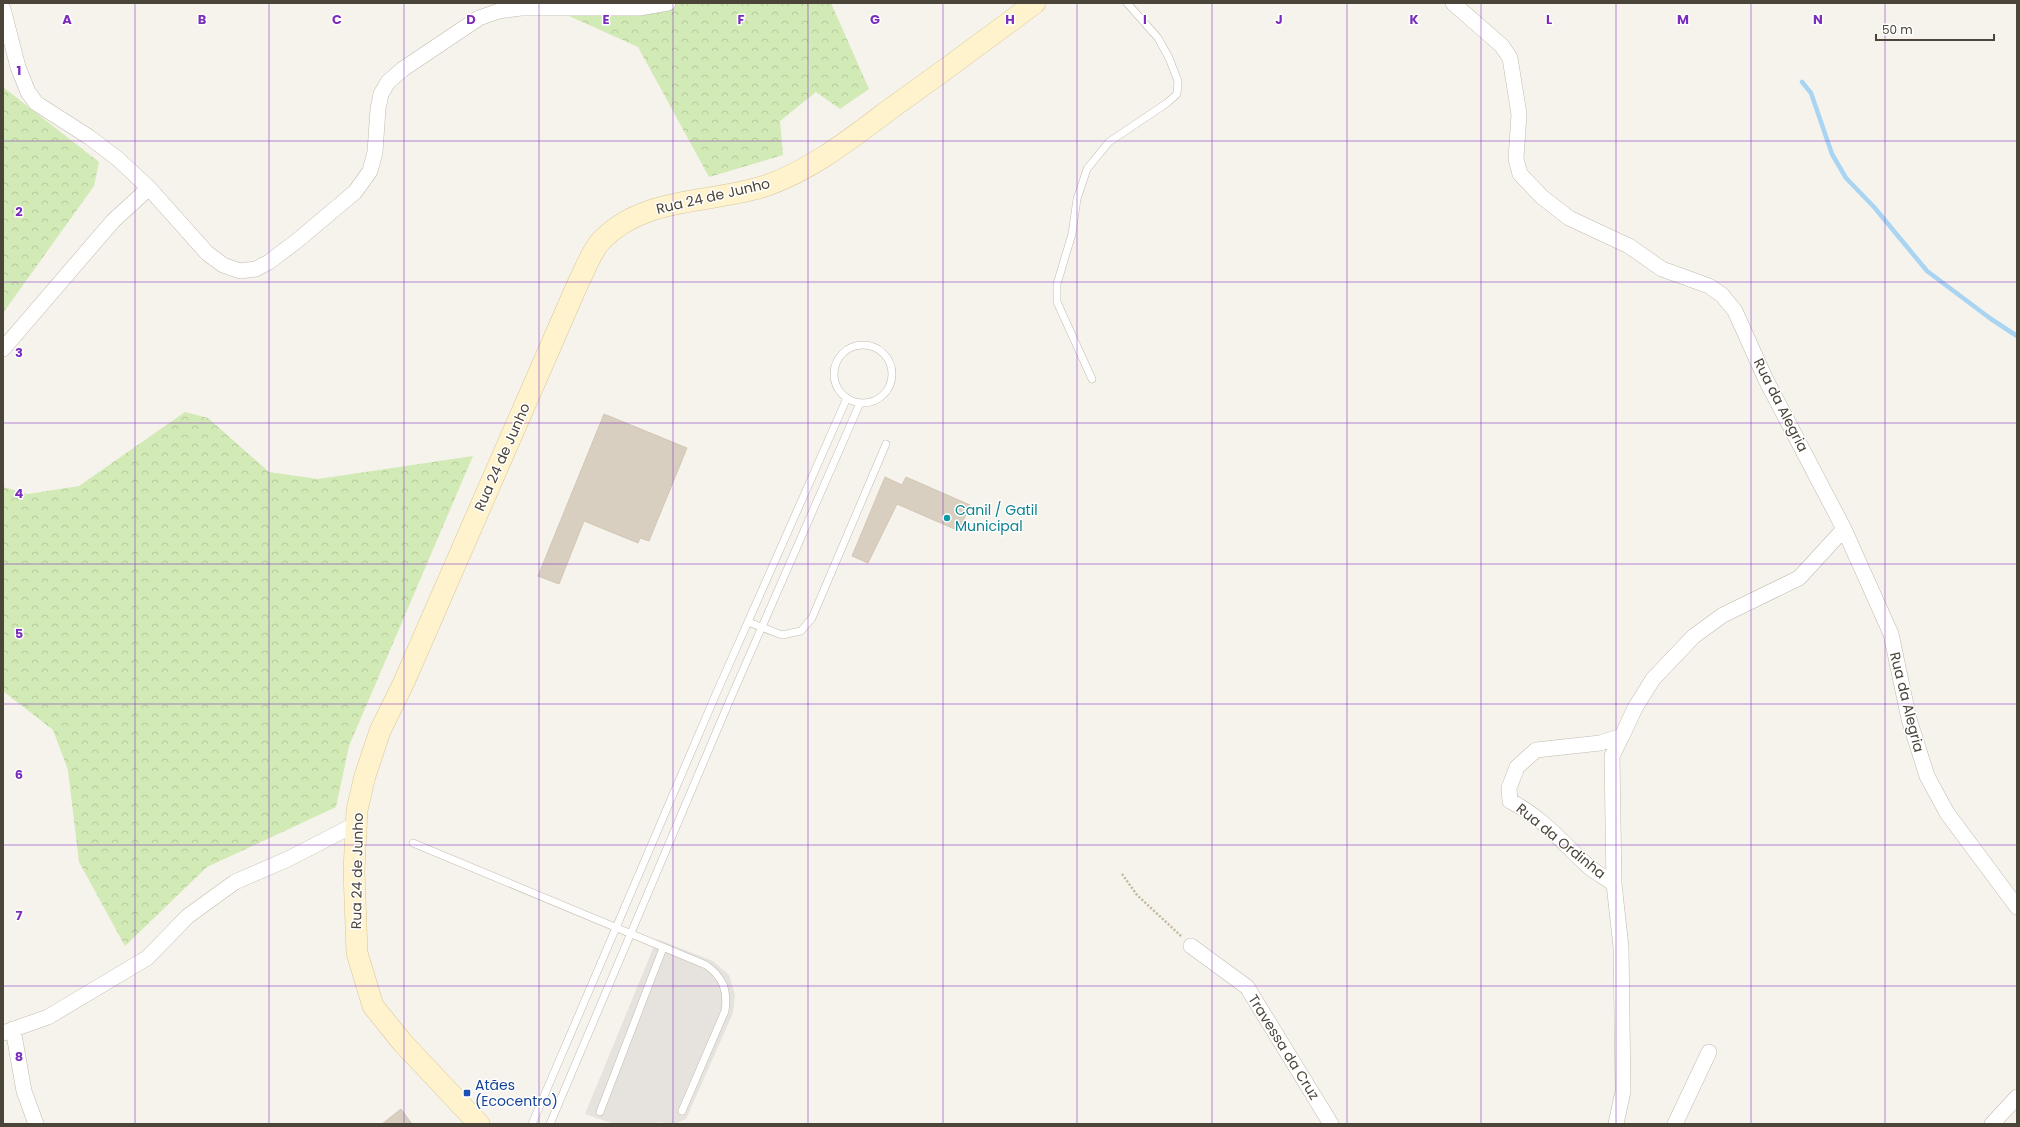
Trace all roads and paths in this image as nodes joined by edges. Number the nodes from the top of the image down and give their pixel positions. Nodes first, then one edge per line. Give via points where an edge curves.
1 (668, 3) edge
2 (1035, 3) edge
3 (1127, 3) edge
4 (1453, 3) edge
5 (508, 6) edge
6 (3, 9) edge
7 (149, 188) junction
8 (3, 349) edge
9 (1092, 379) dead end
10 (847, 398) junction
11 (860, 403) junction
12 (886, 444) dead end
13 (1844, 529) junction
14 (748, 622) junction
15 (762, 627) junction
16 (1622, 736) junction
17 (356, 824) junction
18 (414, 843) dead end
19 (1122, 874) dead end
20 (1614, 884) junction
21 (2017, 907) edge
22 (616, 928) junction
23 (630, 935) junction
24 (1191, 946) joint
25 (663, 948) junction
26 (8, 1031) edge
27 (1709, 1052) dead end
28 (2017, 1097) edge
29 (682, 1111) dead end
30 (600, 1112) dead end
31 (36, 1124) edge
32 (479, 1124) edge
33 (532, 1124) edge
34 (550, 1124) edge
35 (1331, 1124) edge
36 (1616, 1124) edge
37 (1675, 1124) edge
38 (1992, 1124) edge

1 - 5 street via 639,8
2 - 17 main road, Rua 24 de Junho via 849,140 790,176 738,193 655,208 627,221 600,242 579,281 404,682 380,731 365,776
3 - 9 lane via 1158,38 1169,58 1178,81 1177,94 1109,142 1087,169 1077,199 1072,234 1057,284 1057,302
4 - 13 street, Rua da Alegria via 1502,46 1510,58 1519,114 1516,159 1520,174 1542,197 1569,218 1629,246 1662,269 1709,286 1722,295 1735,311 1766,380
5 - 7 street via 479,18 403,69 388,82 381,94 375,152 370,171 355,192 298,240 256,269 240,271 223,265 207,253
6 - 7 street via 18,67 28,92 36,103 89,137 118,159
7 - 8 street via 113,221
10 - 11 lane
10 - 11 lane via 835,383 836,364 841,355 849,349 858,346 872,348 884,355 890,364 891,383 879,398
10 - 14 lane
11 - 15 lane
12 - 15 lane via 812,618 801,631 792,634 782,635
13 - 16 street via 1799,578 1723,615 1694,636 1653,679
13 - 21 street, Rua da Alegria via 1891,634 1909,719 1927,776 1948,813
14 - 15 lane
14 - 22 lane
15 - 23 lane
16 - 20 street via 1612,756
16 - 20 street, Rua da Ordinha via 1600,743 1536,750 1517,767 1509,788 1510,801 1523,807 1545,824 1589,867
17 - 26 street via 288,859 235,882 188,916 147,958 48,1017
17 - 32 main road, Rua 24 de Junho via 354,871 357,953 373,1006 402,1042
18 - 22 lane
19 - 24 path via 1137,895
20 - 36 street, Rua da Ordinha via 1621,947 1623,1091
22 - 23 lane
22 - 33 lane
23 - 25 lane
23 - 34 lane
24 - 35 street, Travessa da Cruz via 1247,987
25 - 29 lane via 706,965 716,972 724,984 726,999 725,1011
25 - 30 lane
26 - 31 street
27 - 37 street
28 - 38 street

